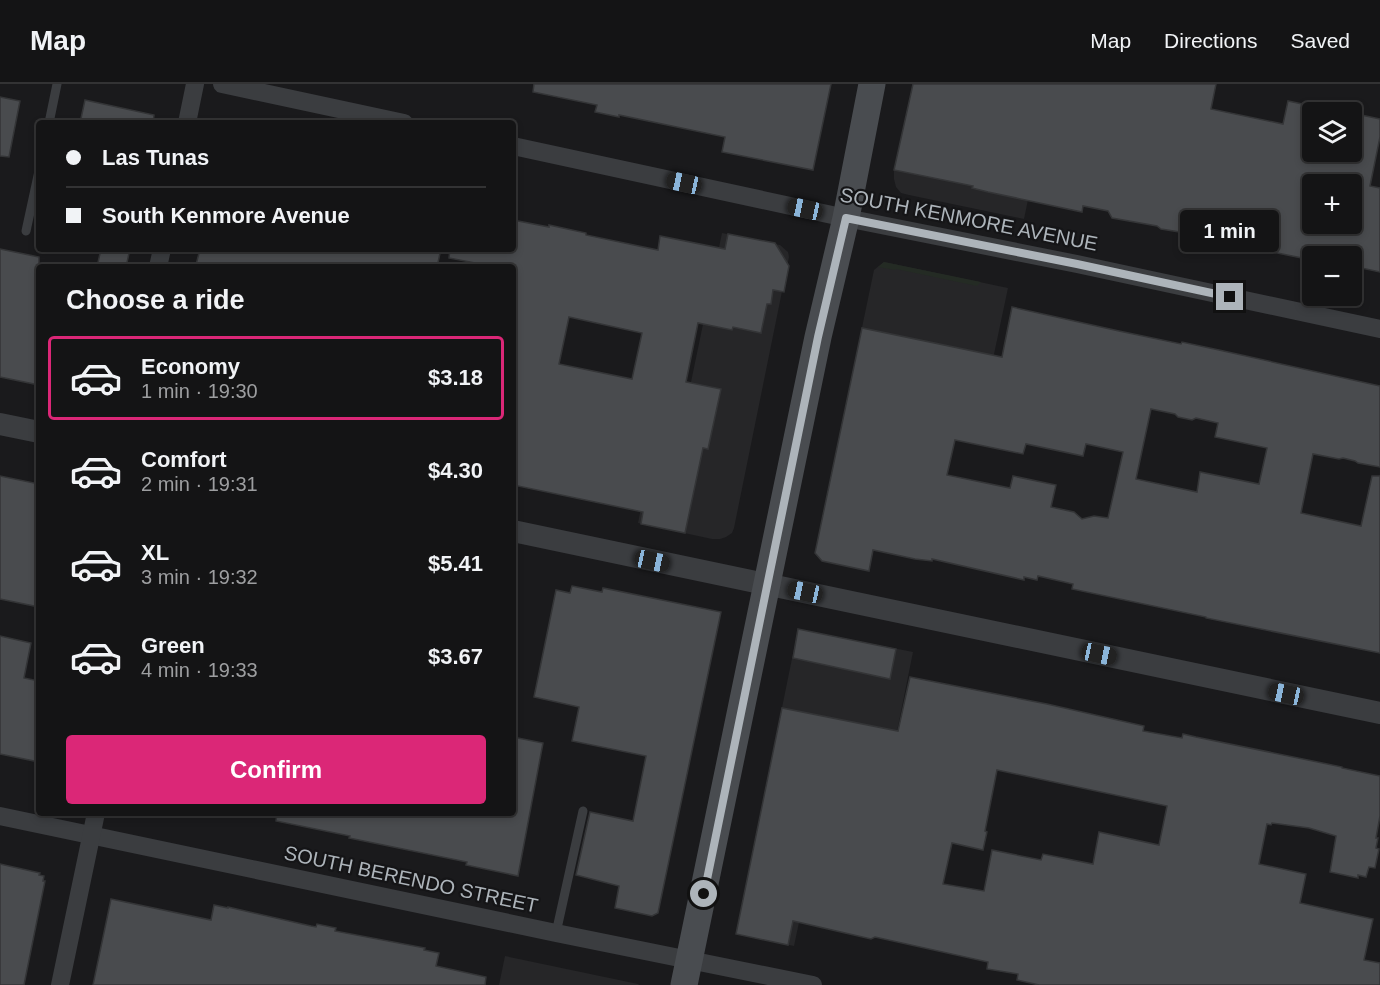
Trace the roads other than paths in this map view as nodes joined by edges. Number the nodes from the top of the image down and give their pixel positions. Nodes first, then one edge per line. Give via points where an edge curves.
1 (57, 84) edge
2 (195, 84) edge
3 (222, 84) edge
4 (872, 84) edge
5 (50, 120) edge
6 (189, 120) edge
7 (390, 120) edge
8 (516, 147) edge
9 (36, 186) edge
10 (846, 218) junction
11 (27, 231) dead end
12 (1380, 329) edge
13 (0, 424) edge
14 (36, 431) edge
15 (516, 532) edge
16 (768, 585) junction
17 (1380, 713) edge
18 (583, 812) dead end
19 (0, 816) edge
20 (95, 816) edge
21 (91, 835) junction
22 (556, 933) junction
23 (687, 973) edge
24 (60, 985) edge
25 (813, 985) edge

1 - 5 lane
2 - 6 street
3 - 7 street
4 - 10 main road
8 - 10 street, SOUTH KENMORE AVENUE
9 - 11 lane
10 - 12 street, SOUTH KENMORE AVENUE
10 - 16 main road
13 - 14 street
15 - 16 street
16 - 17 street
16 - 23 main road
18 - 22 lane
19 - 21 street, SOUTH BERENDO STREET
20 - 21 street
21 - 22 street, SOUTH BERENDO STREET
21 - 24 street
22 - 23 street, SOUTH BERENDO STREET
23 - 25 street, SOUTH BERENDO STREET

